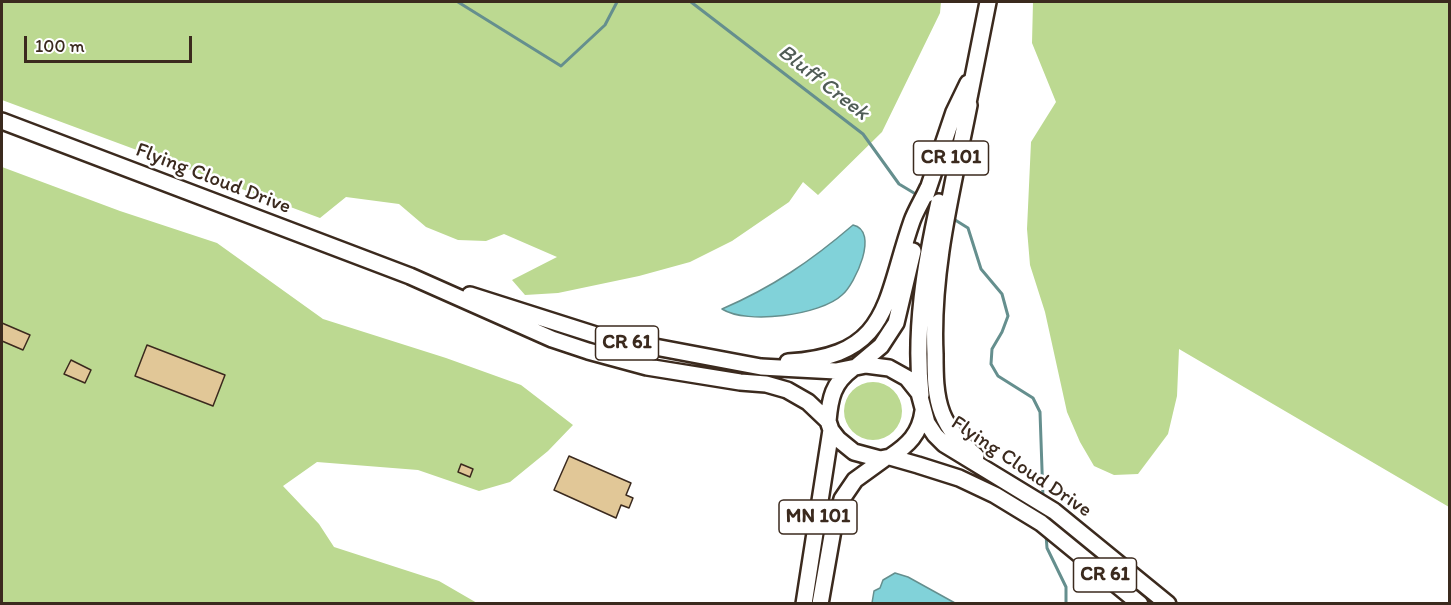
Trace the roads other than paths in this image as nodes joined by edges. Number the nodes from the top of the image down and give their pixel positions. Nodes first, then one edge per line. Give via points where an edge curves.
1 (988, 2) edge
2 (974, 69) junction
3 (2, 120) edge
4 (923, 244) junction
5 (410, 276) junction
6 (690, 355) junction
7 (854, 368) junction
8 (923, 405) junction
9 (830, 426) junction
10 (887, 458) junction
11 (1012, 482) junction
12 (804, 603) edge
13 (820, 603) edge
14 (1140, 603) edge
15 (1168, 603) edge

1 - 2 main road, CR 101
2 - 4 main road, CR 101 via 969,105
2 - 4 main road, CR 101 via 912,220
3 - 5 main road, Flying Cloud Drive / CR 61
4 - 6 main road via 881,317 848,349 821,358 781,362
4 - 7 main road via 896,323 881,346
4 - 8 main road via 918,366
4 - 11 main road via 936,296 934,349 941,411 962,444
5 - 6 main road, Flying Cloud Drive / CR 61 via 587,333
5 - 9 main road, Flying Cloud Drive / CR 61 via 513,323 588,351 647,367 787,390 808,402
6 - 7 main road, Flying Cloud Drive / CR 61 via 761,368
7 - 8 main road, Flying Cloud Drive / CR 61 via 882,366 896,370 911,383
7 - 9 main road via 832,392
8 - 10 main road via 915,436
8 - 11 main road, Flying Cloud Drive / CR 61 via 930,429 944,444
9 - 10 main road, Flying Cloud Drive / CR 61 via 837,439 854,452
9 - 12 main road, MN 101
10 - 13 main road, MN 101 via 855,480 842,499
10 - 14 main road, Flying Cloud Drive / CR 61 via 959,478 1015,506
11 - 15 main road, Flying Cloud Drive via 1046,501

